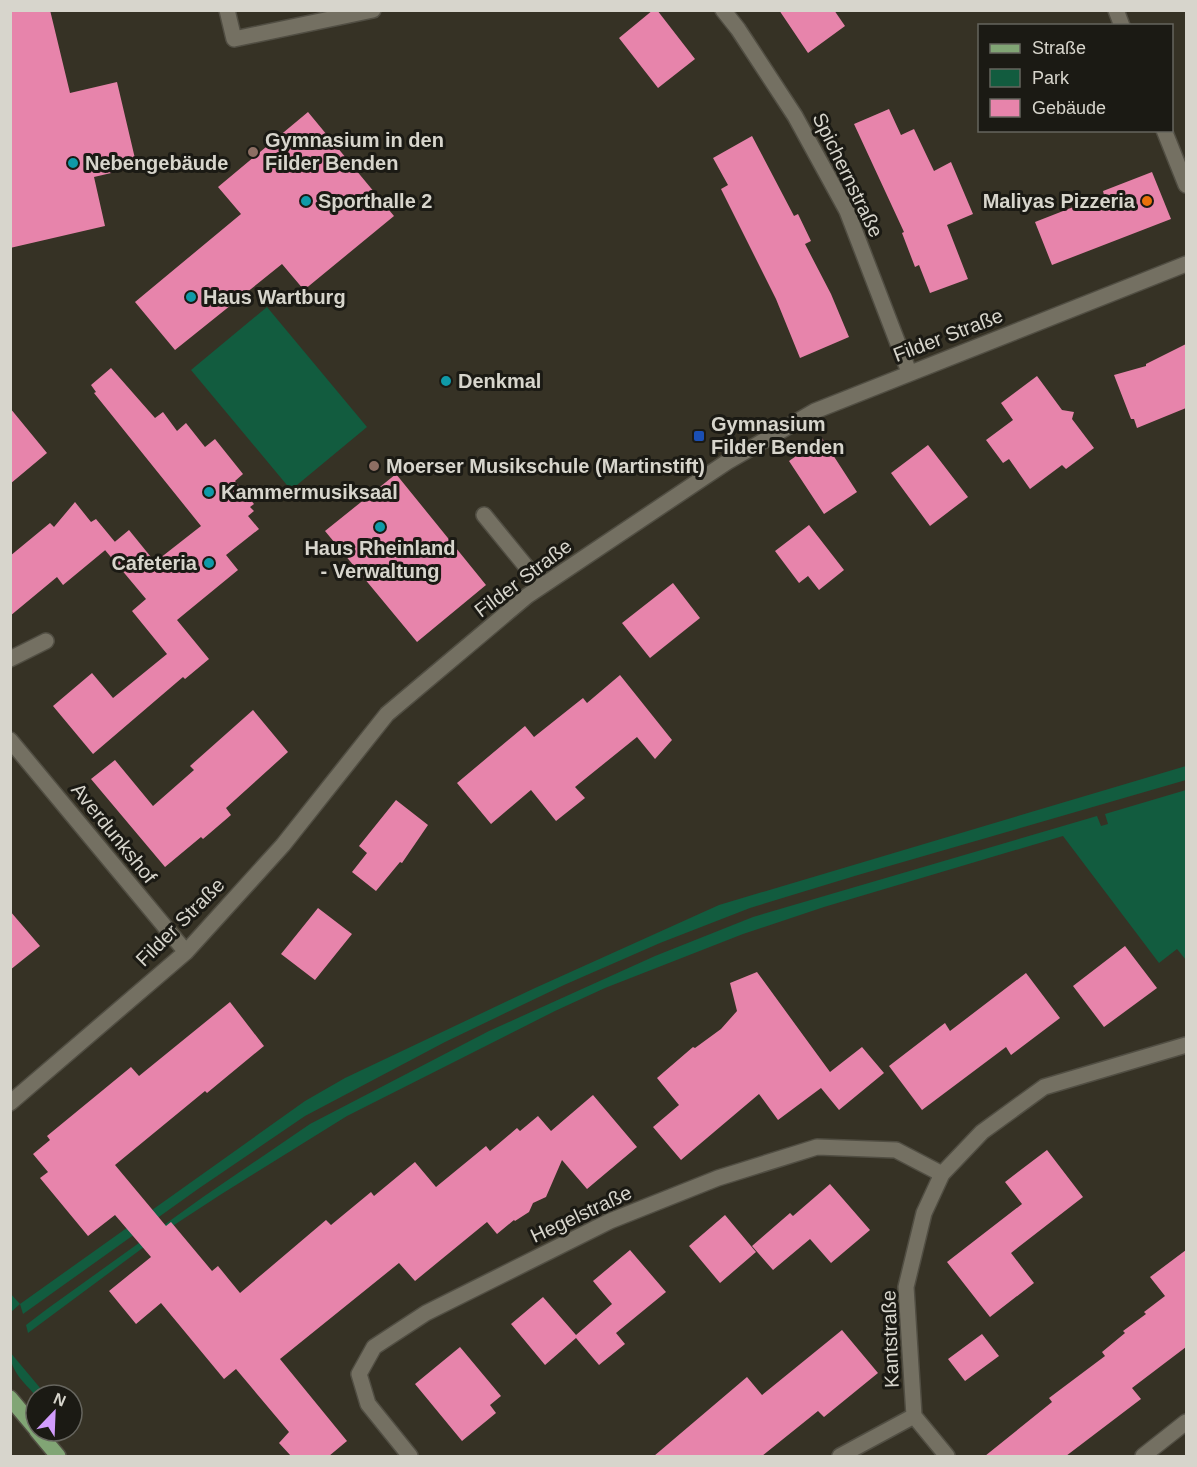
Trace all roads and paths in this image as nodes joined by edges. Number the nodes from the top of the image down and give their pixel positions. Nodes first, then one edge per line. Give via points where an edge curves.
1 (227, 10) edge
2 (373, 10) edge
3 (723, 10) edge
4 (1165, 132) edge
5 (1186, 185) edge
6 (1186, 264) edge
7 (909, 372) junction
8 (484, 515) dead end
9 (542, 586) junction
10 (46, 641) dead end
11 (10, 659) edge
12 (10, 740) edge
13 (186, 952) junction
14 (1186, 1045) edge
15 (10, 1103) edge
16 (942, 1174) junction
17 (10, 1398) edge
18 (24, 1415) edge
19 (914, 1416) junction
20 (1186, 1422) edge
21 (48, 1443) edge
22 (58, 1456) edge
23 (410, 1456) edge
24 (840, 1456) edge
25 (947, 1456) edge
26 (1143, 1456) edge

1 - 2 street via 234,39
3 - 7 street, Spichernstraße via 795,116 847,211
4 - 5 street
6 - 7 street, Filder Straße
7 - 9 street, Filder Straße via 815,411 727,462
8 - 9 street
9 - 13 street, Filder Straße via 387,714 283,844
10 - 11 street
12 - 13 street, Averdunkshof
13 - 15 street, Filder Straße
14 - 16 street, Kantstraße via 1044,1087 982,1132
16 - 19 street, Kantstraße via 924,1213 906,1287
16 - 23 street, Hegelstraße via 896,1150 817,1147 718,1178 610,1221 426,1313 374,1347 359,1374 368,1404
17 - 18 main road
19 - 24 street
19 - 25 street
20 - 26 street
21 - 22 main road

